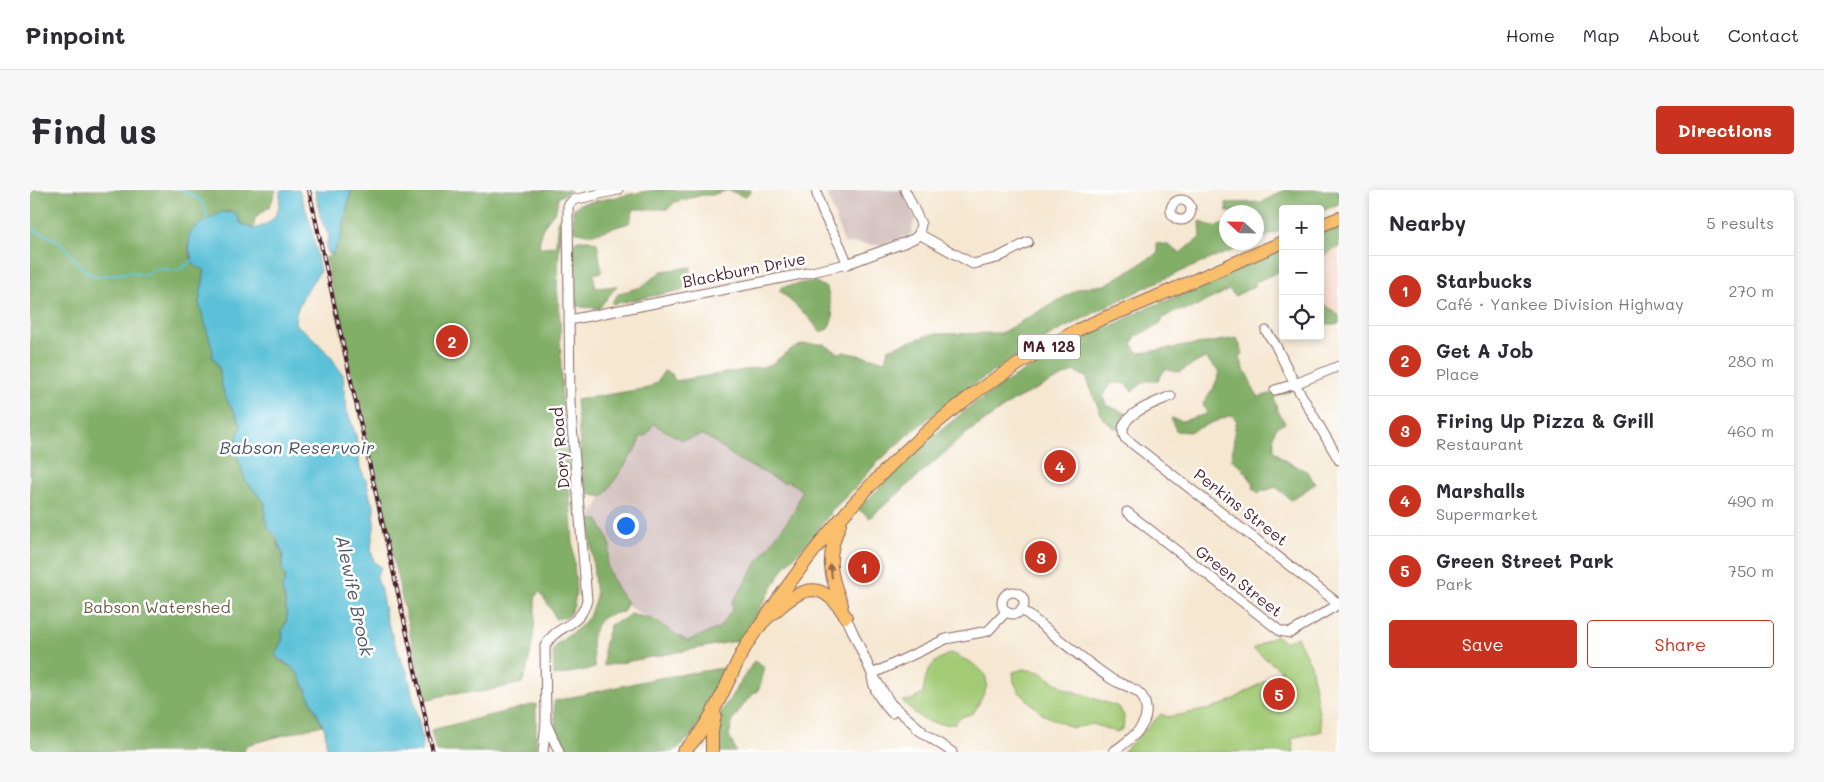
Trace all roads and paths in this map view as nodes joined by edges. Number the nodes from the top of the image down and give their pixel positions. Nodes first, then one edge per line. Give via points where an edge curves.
1 (618, 190) edge
2 (816, 190) edge
3 (905, 190) edge
4 (1339, 218) edge
5 (1324, 224) edge
6 (919, 234) junction
7 (1028, 242) dead end
8 (1279, 244) edge
9 (847, 264) junction
10 (569, 320) junction
11 (1266, 331) dead end
12 (1339, 366) edge
13 (1295, 384) junction
14 (1275, 390) dead end
15 (1171, 396) dead end
16 (1339, 460) edge
17 (850, 507) junction
18 (1127, 512) dead end
19 (1339, 604) edge
20 (1022, 609) junction
21 (1007, 612) junction
22 (846, 617) junction
23 (760, 626) junction
24 (872, 674) junction
25 (717, 705) junction
26 (546, 722) junction
27 (543, 752) edge
28 (559, 752) edge
29 (683, 752) edge
30 (712, 752) edge
31 (952, 752) edge
32 (1113, 752) edge

1 - 10 street, Dory Road via 585,196 569,203
2 - 9 street via 822,213 843,248
3 - 6 street via 921,224
4 - 5 highway
6 - 7 street via 973,264 997,258
6 - 9 street, Blackburn Drive via 885,251
8 - 17 highway, MA 128 via 1076,331 1003,374 935,424
9 - 10 street, Blackburn Drive
10 - 26 street, Dory Road via 570,403 587,600 579,618 552,636 545,646
11 - 13 street
12 - 13 street
13 - 14 street
13 - 16 street
15 - 19 street, Perkins Street via 1137,411 1125,425 1123,435
22 -> 17 highway via 832,581 830,565 833,540
17 - 23 highway, MA 128 via 782,592
18 - 19 street, Green Street via 1280,631 1290,633
20 - 21 street via 1016,613
20 - 21 street via 1023,598 1011,592 1003,599
20 - 32 street via 1109,678 1136,689 1141,695 1146,706 1144,722
21 - 24 street via 988,631 946,639
22 - 23 highway via 826,594 805,590 790,598
22 - 24 street
23 - 25 highway, MA 128
24 - 31 street via 874,686 884,704 904,722
25 - 29 highway, MA 128 via 702,731
25 - 30 highway, MA 128
26 - 27 street, Dory Road
26 - 28 street, Dory Road

